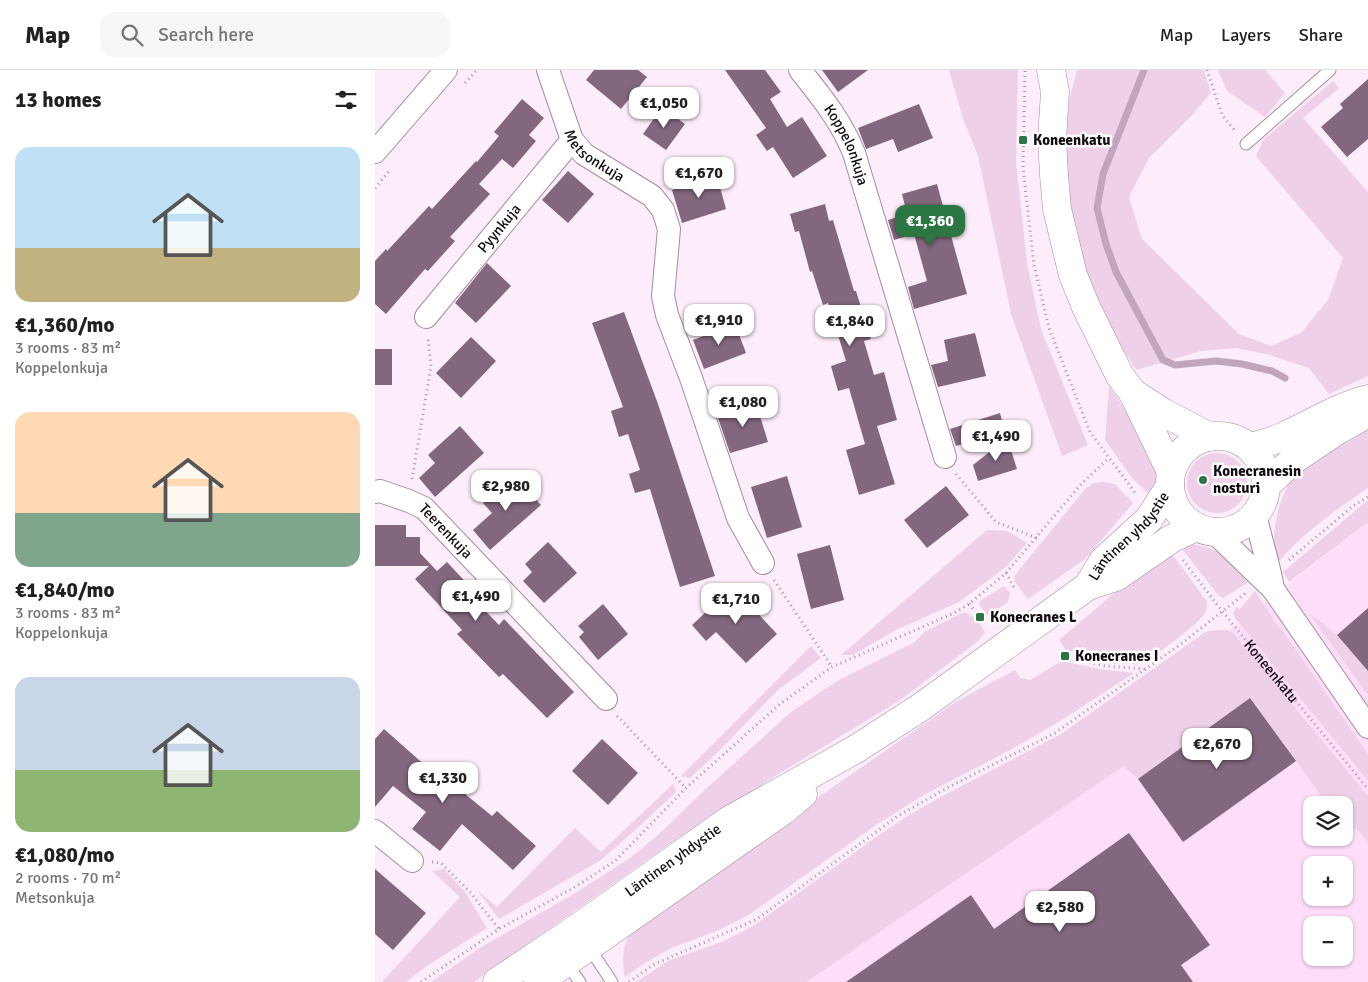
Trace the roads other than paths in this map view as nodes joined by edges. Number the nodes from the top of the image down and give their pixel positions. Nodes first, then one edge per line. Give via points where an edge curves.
1 (445, 70) edge
2 (548, 70) edge
3 (800, 70) edge
4 (1330, 70) edge
5 (1059, 77) edge
6 (573, 140) junction
7 (1246, 144) road end
8 (375, 152) edge
9 (426, 317) road end
10 (1133, 393) junction
11 (1368, 399) edge
12 (1368, 411) edge
13 (1210, 437) junction
14 (1249, 447) junction
15 (945, 457) road end
16 (1171, 479) junction
17 (1267, 485) junction
18 (375, 492) edge
19 (1255, 513) junction
20 (1205, 529) junction
21 (763, 563) road end
22 (1088, 586) junction
23 (1273, 589) junction
24 (606, 698) road end
25 (1368, 727) edge
26 (375, 831) edge
27 (412, 861) road end
28 (582, 938) junction
29 (566, 963) edge
30 (497, 982) edge
31 (538, 982) edge
32 (612, 982) edge

1 - 8 street
2 - 6 street, Metsonkuja
3 - 15 street, Koppelonkuja via 835,115 854,153
4 - 7 lane
5 - 10 main road via 1052,140 1057,210 1064,242 1085,307 1120,376
6 - 9 street, Pyynkuja
6 - 21 street, Metsonkuja via 584,154 652,196 663,210 669,229 663,296 667,315 738,518
10 - 13 main road
10 - 16 main road
11 - 14 main road via 1331,412 1266,444
12 - 17 main road via 1292,461
13 - 14 main road via 1238,440
13 - 16 main road via 1182,451
14 - 17 main road via 1261,460
16 - 20 main road via 1172,499 1181,515
16 - 22 main road, Läntinen yhdystie via 1149,519 1103,561
17 - 19 main road
18 - 24 street, Teerenkuja via 423,508
19 - 20 main road via 1244,525
19 - 23 street
20 - 22 main road, Läntinen yhdystie via 1171,539 1116,577
20 - 23 street
22 - 28 main road, Läntinen yhdystie via 921,707 856,749 784,810
23 - 25 street
26 - 27 street
28 - 29 main road, Läntinen yhdystie
28 - 32 lane
29 - 30 main road, Läntinen yhdystie
29 - 31 main road, Läntinen yhdystie

